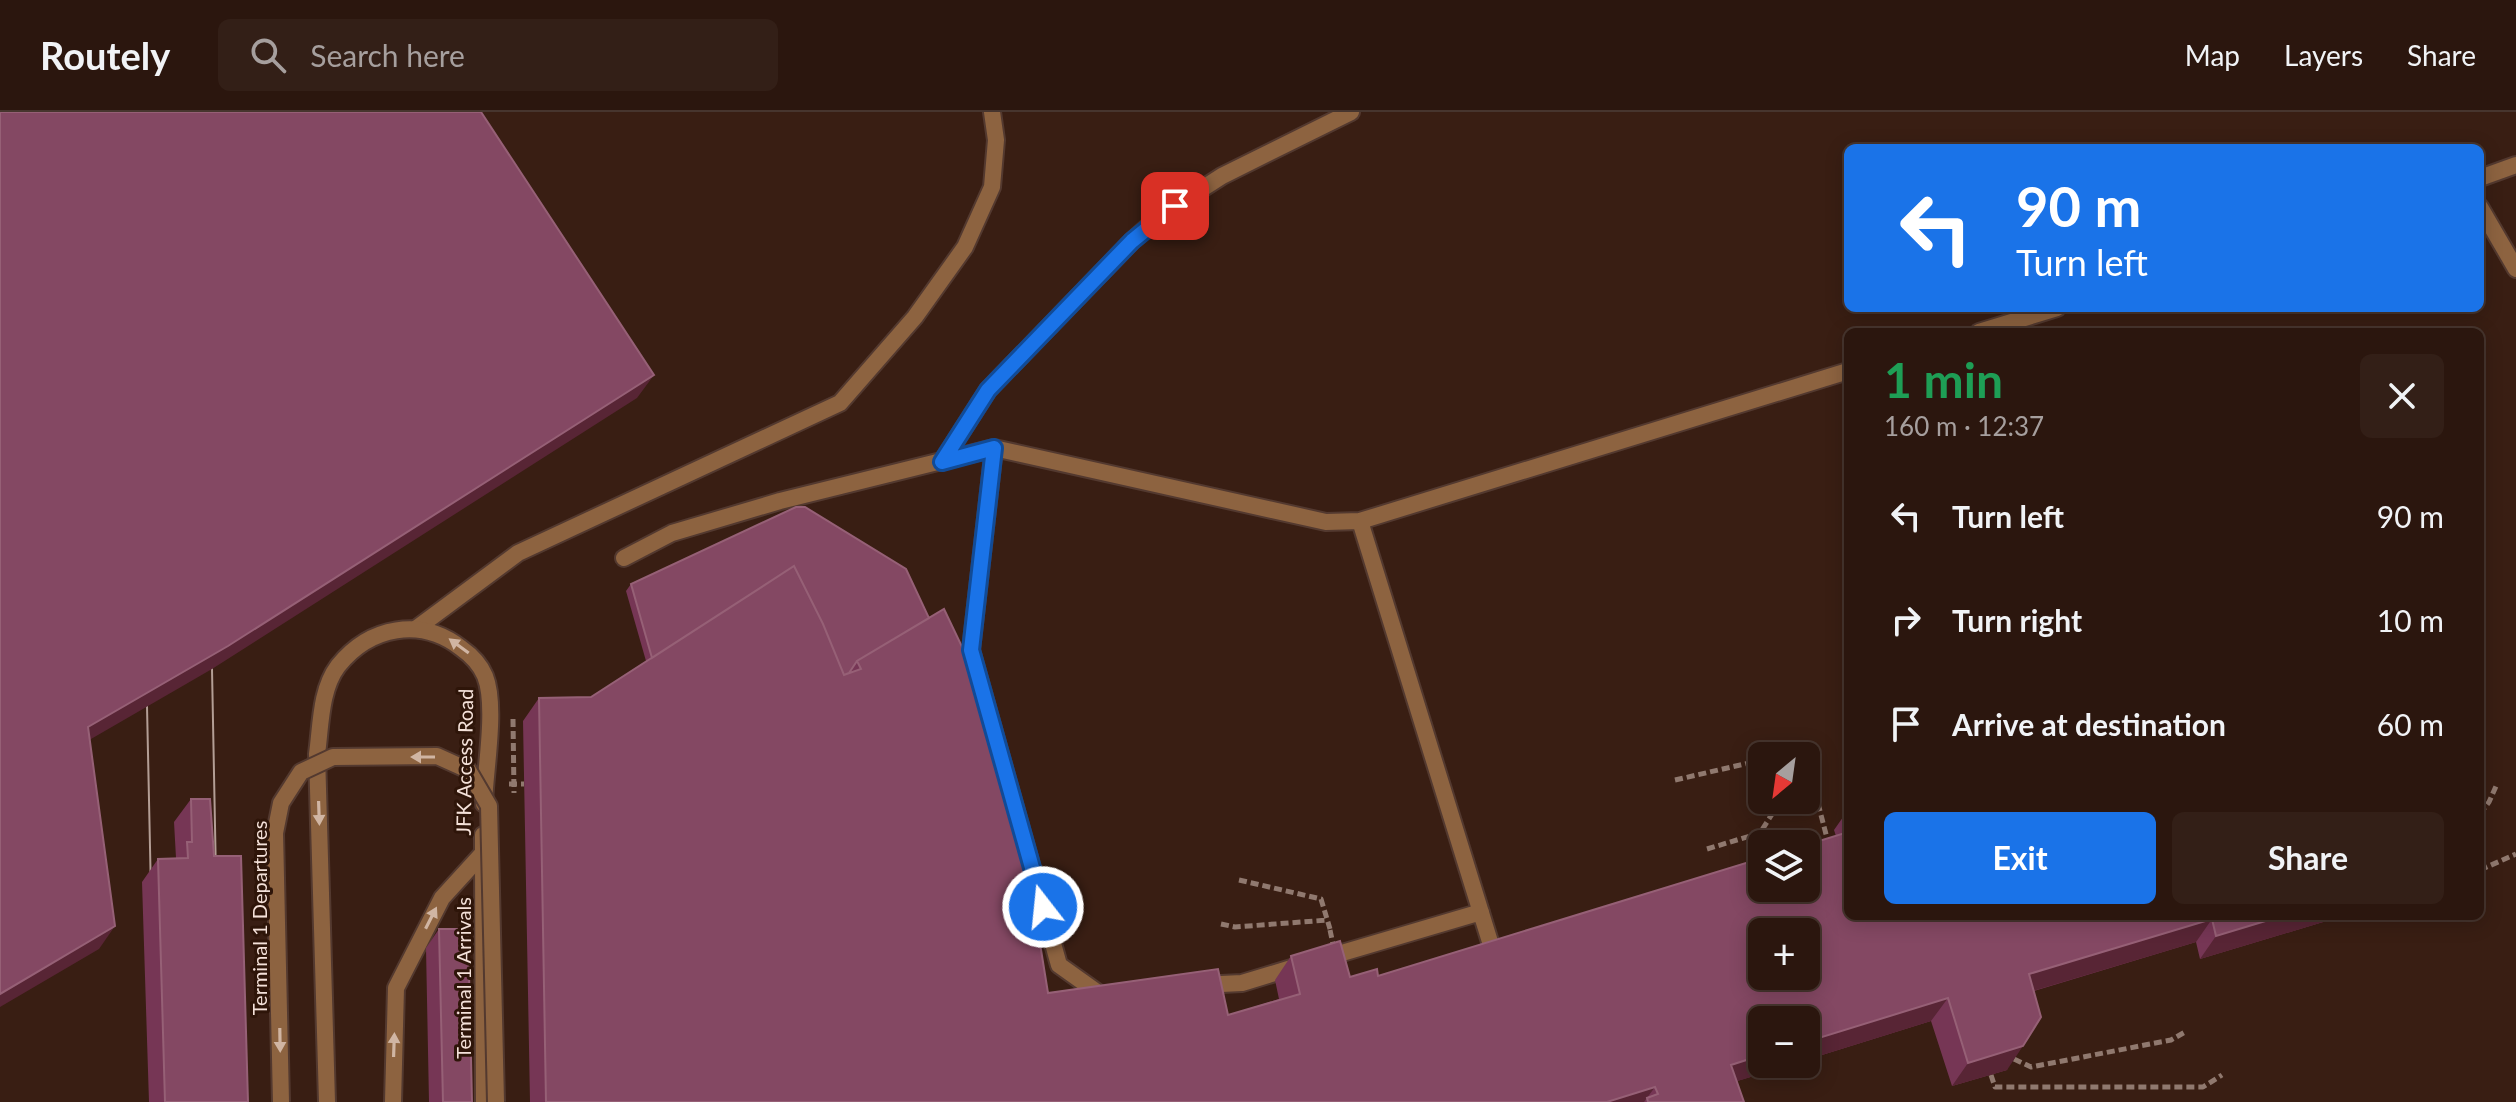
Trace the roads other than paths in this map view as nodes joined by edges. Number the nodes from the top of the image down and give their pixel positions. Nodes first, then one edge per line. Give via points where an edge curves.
1 (992, 112) edge
2 (1351, 112) edge
3 (2516, 165) edge
4 (2484, 177) edge
5 (2484, 214) edge
6 (2516, 269) edge
7 (2044, 312) edge
8 (1992, 328) edge
9 (1844, 372) edge
10 (994, 448) junction
11 (942, 462) junction
12 (1360, 521) junction
13 (624, 558) dead end
14 (417, 628) junction
15 (483, 853) junction
16 (1481, 912) junction
17 (1498, 951) edge
18 (1180, 987) edge
19 (1116, 994) edge
20 (281, 1102) edge
21 (327, 1102) edge
22 (393, 1102) edge
23 (484, 1102) edge
24 (496, 1102) edge

1 - 14 street via 992,187 965,247 915,317 840,403 518,553
2 - 11 street via 1222,176 1160,216 988,390
3 - 4 street
5 - 6 street
7 - 8 street
9 - 12 street
10 - 11 street
10 - 12 street via 1326,522
10 - 19 street via 971,650 1059,965 1101,995
11 - 13 street via 672,533
12 - 16 street
15 -> 14 street, JFK Access Road via 489,698 485,677 451,640
14 -> 21 street, JFK Access Road via 392,629 356,648 337,667 324,699 317,754
22 -> 15 street, JFK Access Road via 396,988 442,898
15 - 23 street, Terminal 1 Arrivals
16 - 17 street
16 - 18 street via 1242,983
24 -> 20 street, Terminal 1 Departures, bridge via 489,806 468,770 437,756 333,757 301,772 281,803 275,833

